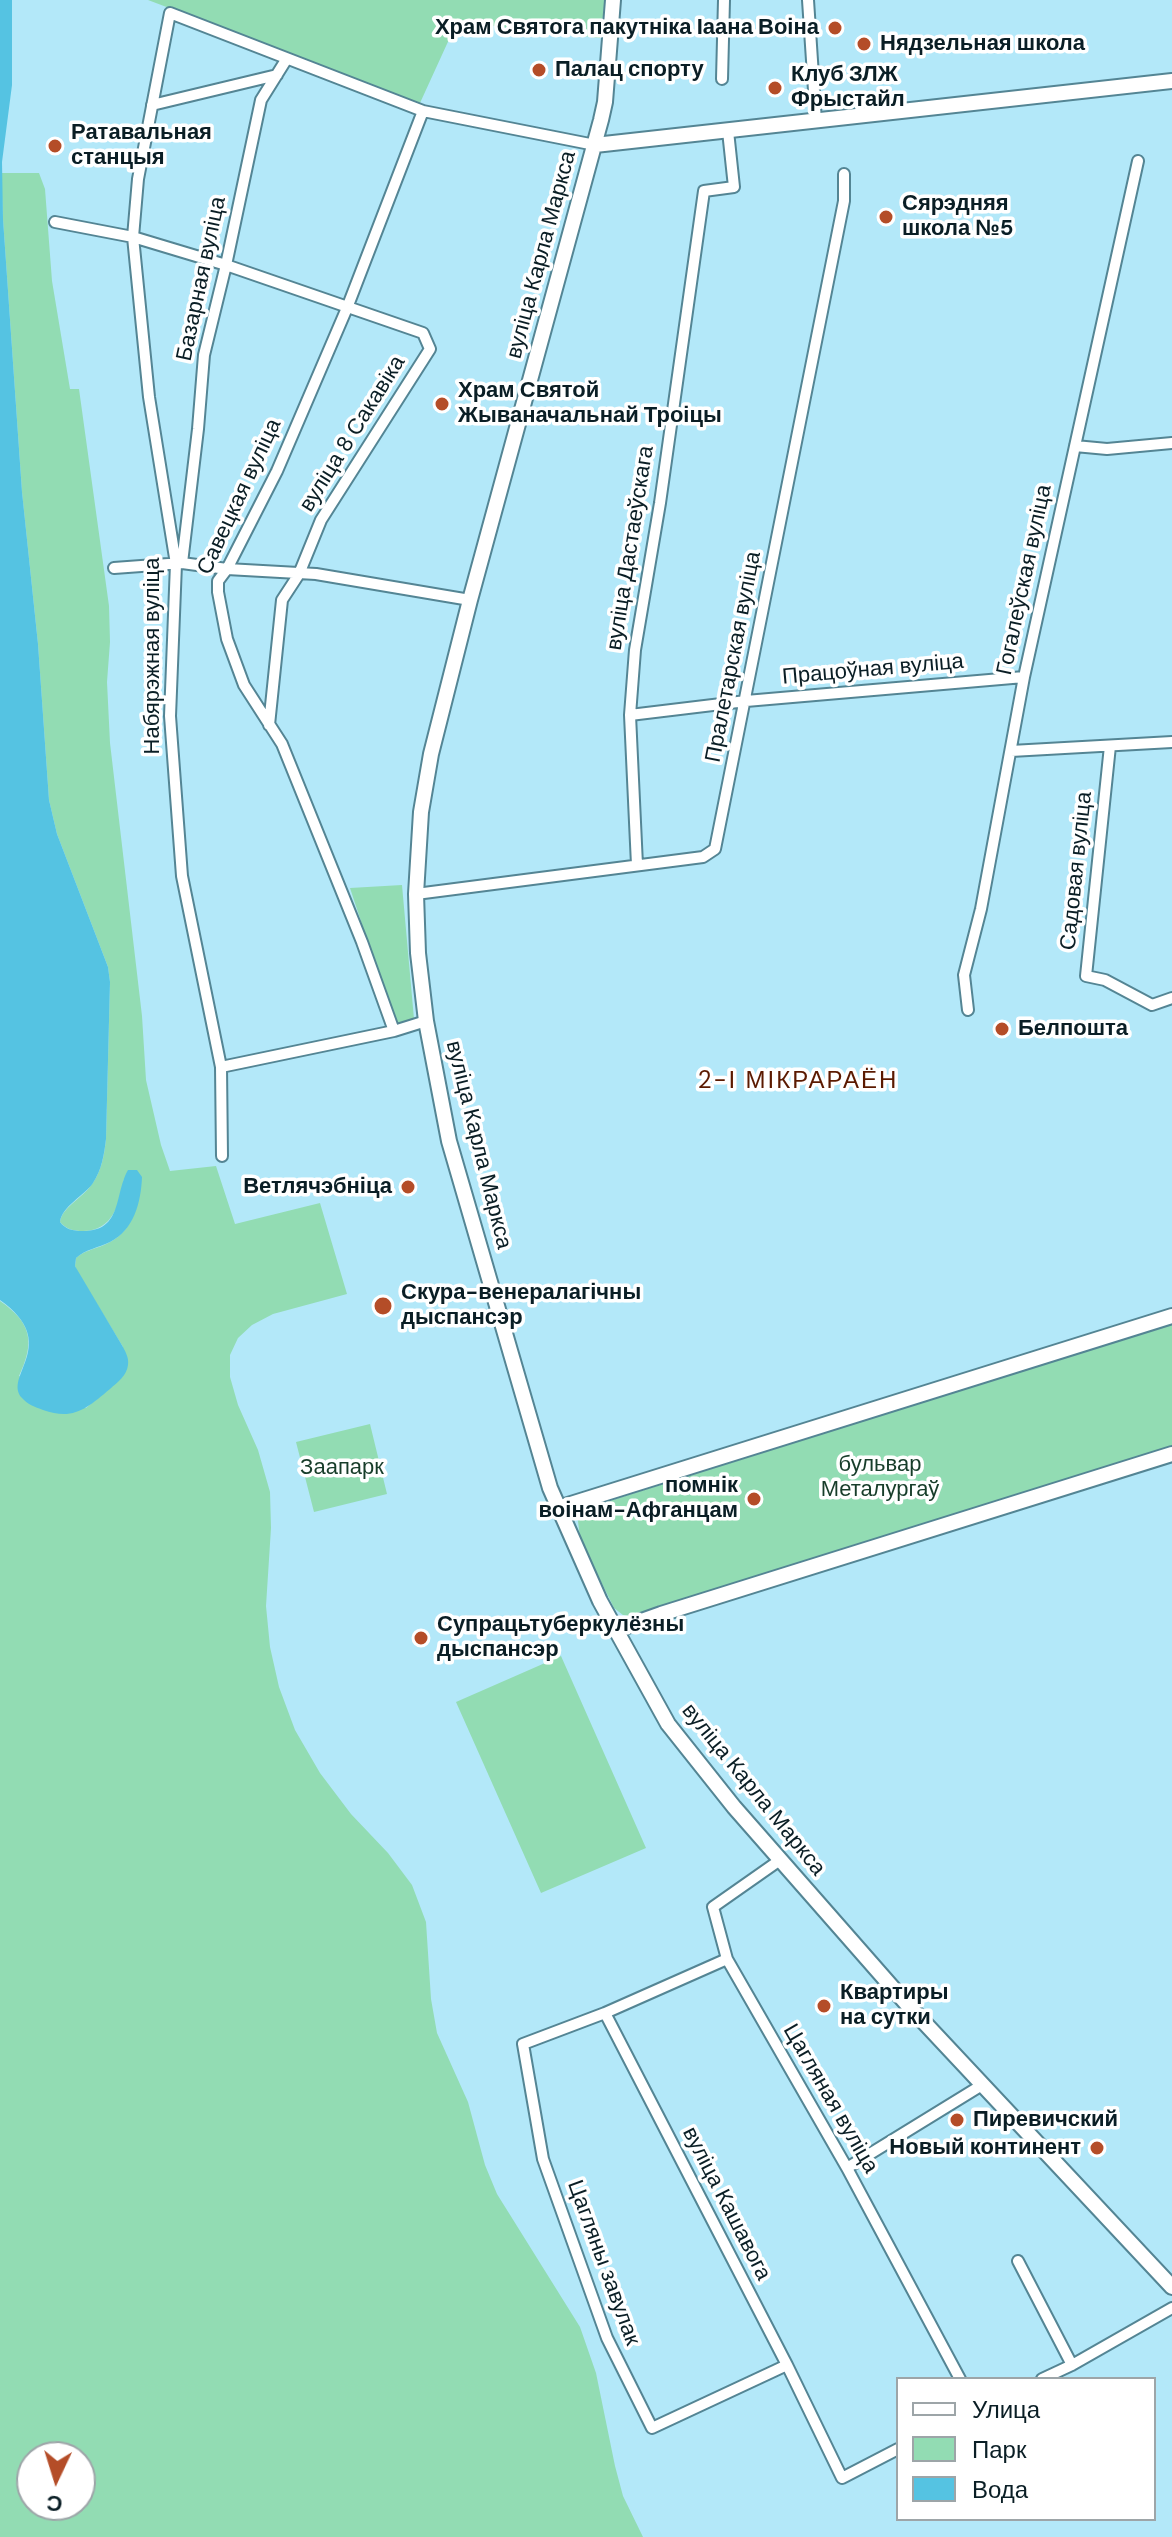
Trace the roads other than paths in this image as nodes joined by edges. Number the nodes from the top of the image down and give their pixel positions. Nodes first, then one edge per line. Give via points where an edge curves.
1 (613, 0) edge
2 (724, 0) edge
3 (808, 0) edge
4 (286, 60) junction
5 (277, 75) junction
6 (722, 79) dead end
7 (1172, 81) edge
8 (152, 105) junction
9 (423, 111) junction
10 (816, 121) junction
11 (728, 131) junction
12 (595, 145) junction
13 (1138, 161) dead end
14 (844, 174) dead end
15 (55, 222) dead end
16 (133, 237) junction
17 (226, 265) junction
18 (347, 308) junction
19 (1172, 443) edge
20 (1075, 446) junction
21 (179, 564) junction
22 (114, 568) dead end
23 (227, 569) junction
24 (299, 574) junction
25 (470, 600) junction
26 (1024, 677) junction
27 (746, 701) junction
28 (630, 715) junction
29 (269, 725) junction
30 (1172, 742) edge
31 (1110, 746) junction
32 (1011, 751) junction
33 (637, 865) junction
34 (416, 894) junction
35 (1172, 998) edge
36 (968, 1010) dead end
37 (426, 1021) junction
38 (394, 1031) junction
39 (221, 1067) junction
40 (222, 1156) dead end
41 (1172, 1316) edge
42 (1172, 1454) edge
43 (558, 1508) junction
44 (616, 1630) junction
45 (780, 1860) junction
46 (727, 1959) junction
47 (605, 2013) junction
48 (982, 2085) junction
49 (847, 2168) junction
50 (1018, 2261) dead end
51 (1172, 2287) edge
52 (1172, 2308) edge
53 (787, 2365) junction
54 (1072, 2365) junction
55 (959, 2377) edge
56 (1046, 2377) edge
57 (896, 2450) edge

1 - 12 main road, вуліца Карла Маркса via 605,102
2 - 6 street
3 - 10 street
4 - 5 street, Базарная вуліца
4 - 8 street, Набярэжная вуліца via 170,13
4 - 9 street
5 - 8 street
5 - 17 street, Базарная вуліца via 261,100
7 - 10 main road
8 - 16 street, Набярэжная вуліца
9 - 12 street
9 - 18 street, Савецкая вуліца
10 - 11 main road
11 - 12 main road
11 - 28 street, вуліца Дастаеўскага via 734,187 704,191 635,650
12 - 25 main road, вуліца Карла Маркса
13 - 20 street, Гогалеўская вуліца
14 - 27 street, Пралетарская вуліца via 844,201
15 - 16 street
16 - 17 street
16 - 21 street, Набярэжная вуліца via 149,397
17 - 18 street
17 - 21 street, Базарная вуліца via 204,355
18 - 23 street, Савецкая вуліца via 277,471
18 - 24 street, вуліца 8 Сакавіка via 423,333 430,349 321,520
19 - 20 street
20 - 26 street, Гогалеўская вуліца
21 - 22 street
21 - 23 street
21 - 39 street, Набярэжная вуліца via 170,716 175,799 182,876
23 - 24 street
23 - 29 street, Савецкая вуліца via 218,581 218,592 227,639 244,685
24 - 25 street
24 - 29 street, вуліца 8 Сакавіка via 282,600
25 - 34 main road, вуліца Карла Маркса via 431,754
26 - 27 street, Працоўная вуліца
26 - 32 street, Гогалеўская вуліца
27 - 28 street, Працоўная вуліца
27 - 33 street, Пралетарская вуліца via 715,849 703,857
28 - 33 street, вуліца Дастаеўскага
29 - 38 street, Савецкая вуліца via 288,758
30 - 31 street
31 - 32 street
31 - 35 street, Садовая вуліца via 1086,976 1152,1005
32 - 36 street, Гогалеўская вуліца via 964,975
33 - 34 street, Пралетарская вуліца
34 - 37 main road, вуліца Карла Маркса
37 - 38 street
37 - 43 main road, вуліца Карла Маркса via 449,1141
38 - 39 street
39 - 40 street, Набярэжная вуліца
41 - 43 main road
42 - 44 main road
43 - 44 main road, вуліца Карла Маркса
44 - 45 main road, вуліца Карла Маркса via 668,1724
45 - 46 street, Цагляная вуліца via 713,1907
45 - 48 main road, вуліца Карла Маркса
46 - 47 street
46 - 49 street, Цагляная вуліца
47 - 53 street, вуліца Кашавога
47 - 53 street, Цагляны завулак via 523,2044 543,2159 607,2338 652,2428
48 - 49 street
48 - 51 main road, вуліца Карла Маркса
49 - 55 street, Цагляная вуліца
50 - 54 street
52 - 54 street
53 - 57 street, вуліца Кашавога via 842,2478
54 - 56 street

